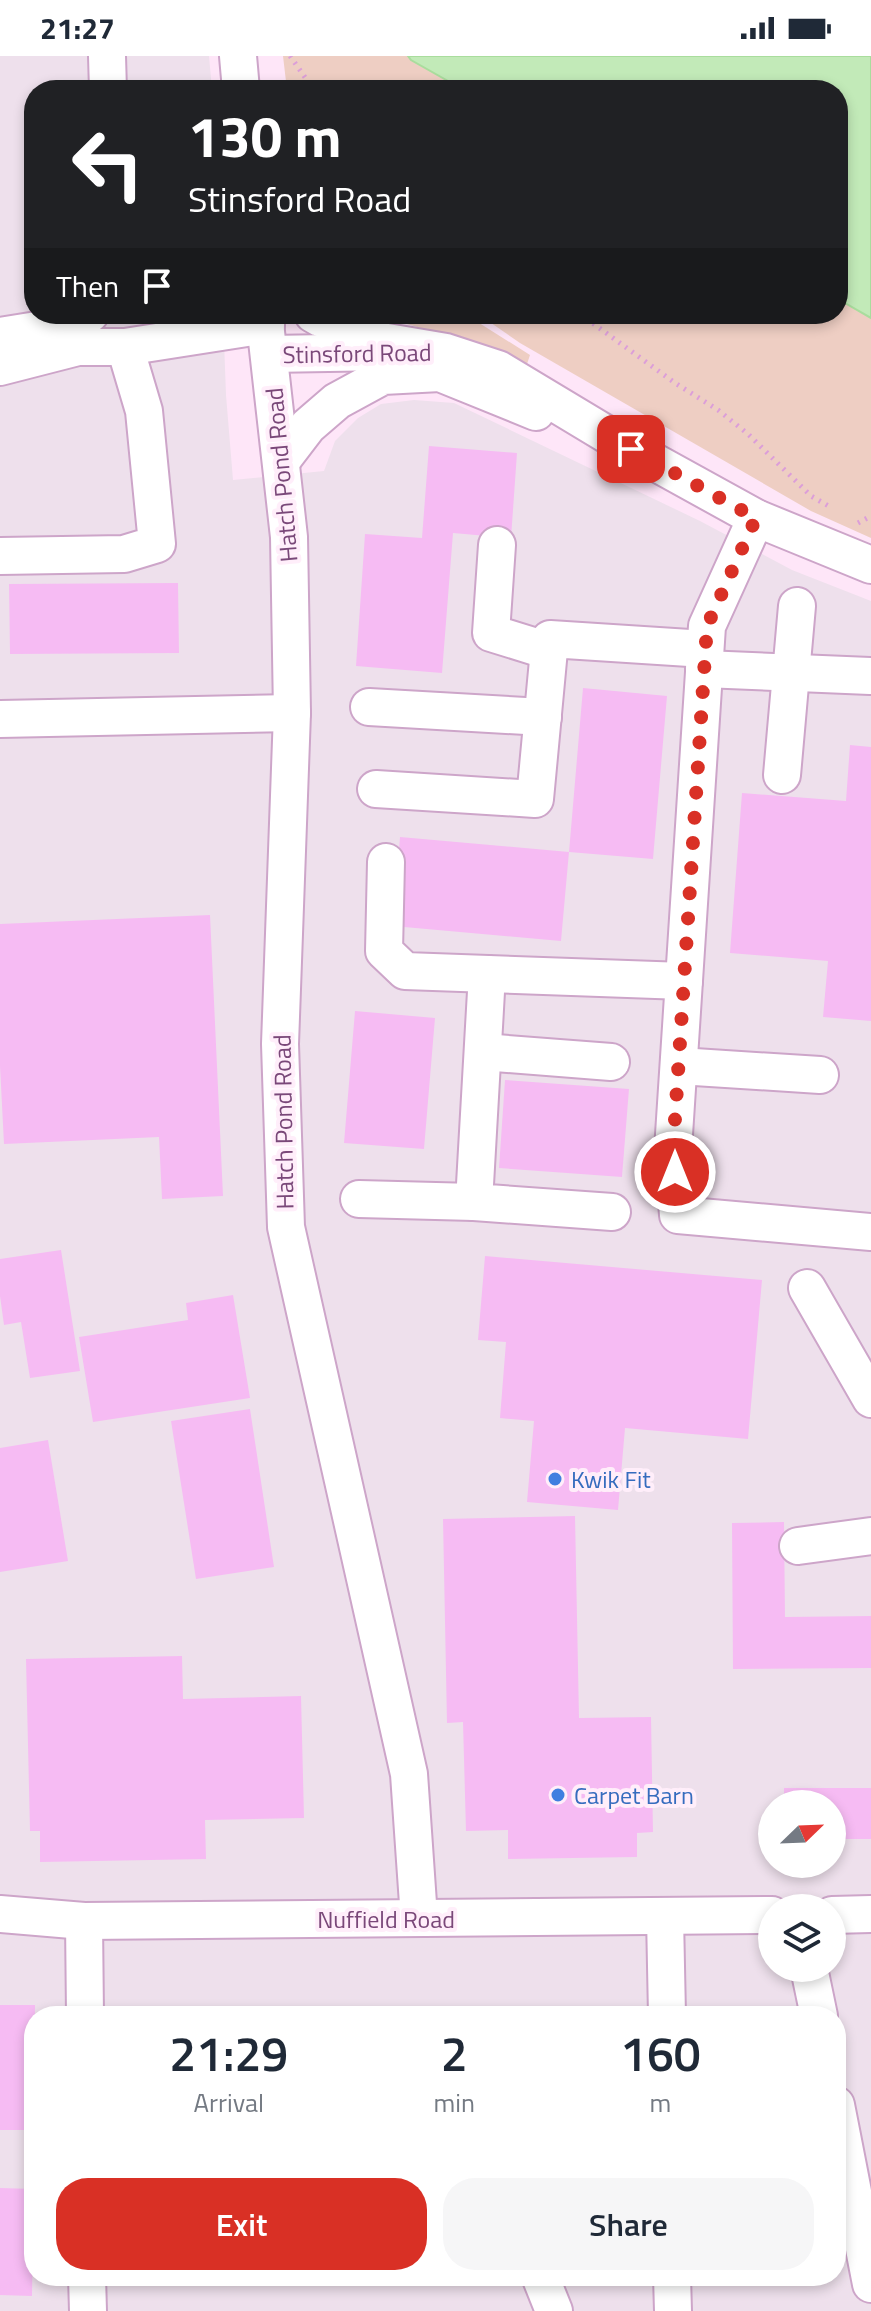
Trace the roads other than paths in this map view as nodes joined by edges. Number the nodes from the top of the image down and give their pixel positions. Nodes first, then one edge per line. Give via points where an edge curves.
1 (107, 56) edge
2 (238, 56) edge
3 (108, 80) edge
4 (240, 80) edge
5 (67, 324) edge
6 (338, 324) edge
7 (266, 331) edge
8 (0, 336) edge
9 (125, 347) junction
10 (446, 352) junction
11 (0, 367) edge
12 (631, 449) junction
13 (282, 460) junction
14 (756, 518) junction
15 (497, 545) dead end
16 (0, 556) edge
17 (871, 565) edge
18 (797, 606) dead end
19 (549, 651) junction
20 (705, 659) junction
21 (792, 673) junction
22 (870, 676) edge
23 (369, 707) dead end
24 (292, 713) junction
25 (543, 717) junction
26 (0, 719) edge
27 (782, 775) dead end
28 (376, 789) dead end
29 (386, 862) dead end
30 (487, 974) junction
31 (684, 981) junction
32 (483, 1052) junction
33 (611, 1062) dead end
34 (679, 1066) junction
35 (820, 1075) dead end
36 (359, 1199) dead end
37 (474, 1202) junction
38 (612, 1212) dead end
39 (871, 1232) edge
40 (807, 1288) dead end
41 (871, 1399) edge
42 (871, 1536) edge
43 (798, 1546) dead end
44 (0, 1912) edge
45 (871, 1914) edge
46 (758, 1915) edge
47 (846, 1915) edge
48 (665, 1916) junction
49 (419, 1918) junction
50 (84, 1921) junction
51 (812, 1982) edge
52 (85, 2006) edge
53 (667, 2006) edge
54 (817, 2006) edge
55 (846, 2156) edge
56 (871, 2284) edge
57 (87, 2286) edge
58 (544, 2286) edge
59 (672, 2286) edge
60 (88, 2311) edge
61 (554, 2311) edge
62 (673, 2311) edge

1 - 3 street
2 - 4 street
5 - 8 street
6 - 10 street, Stinsford Road via 381,341
7 - 9 street, Stinsford Road
7 - 10 street, Stinsford Road
7 - 13 street, Hatch Pond Road
9 - 11 street, Stinsford Road via 78,347
9 - 16 street via 144,411 157,544 124,554
10 - 12 street, Stinsford Road via 498,369
12 - 13 street via 440,373 383,376 337,401 308,426
12 - 14 street, Stinsford Road
13 - 24 street, Hatch Pond Road
14 - 17 street, Stinsford Road
14 - 20 street via 707,626
15 - 19 street via 491,633
18 - 21 street
19 - 20 street via 550,639
19 - 25 street
20 - 21 street
20 - 31 street
21 - 22 street
21 - 27 street
23 - 25 street
24 - 26 street
24 - 49 street, Hatch Pond Road via 280,1044 286,1227 409,1774
25 - 28 street via 535,799
29 - 30 street via 384,951 405,971
30 - 31 street
30 - 32 street
31 - 34 street
32 - 33 street
32 - 37 street
34 - 35 street
34 - 39 street via 673,1150 678,1215
36 - 37 street
37 - 38 street
40 - 41 street
42 - 43 street
44 - 50 street, Nuffield Road
45 - 47 street
46 - 48 street, Nuffield Road
48 - 49 street, Nuffield Road
48 - 53 street
49 - 50 street, Nuffield Road
50 - 52 street
51 - 54 street
55 - 56 street
57 - 60 street
58 - 61 street
59 - 62 street

